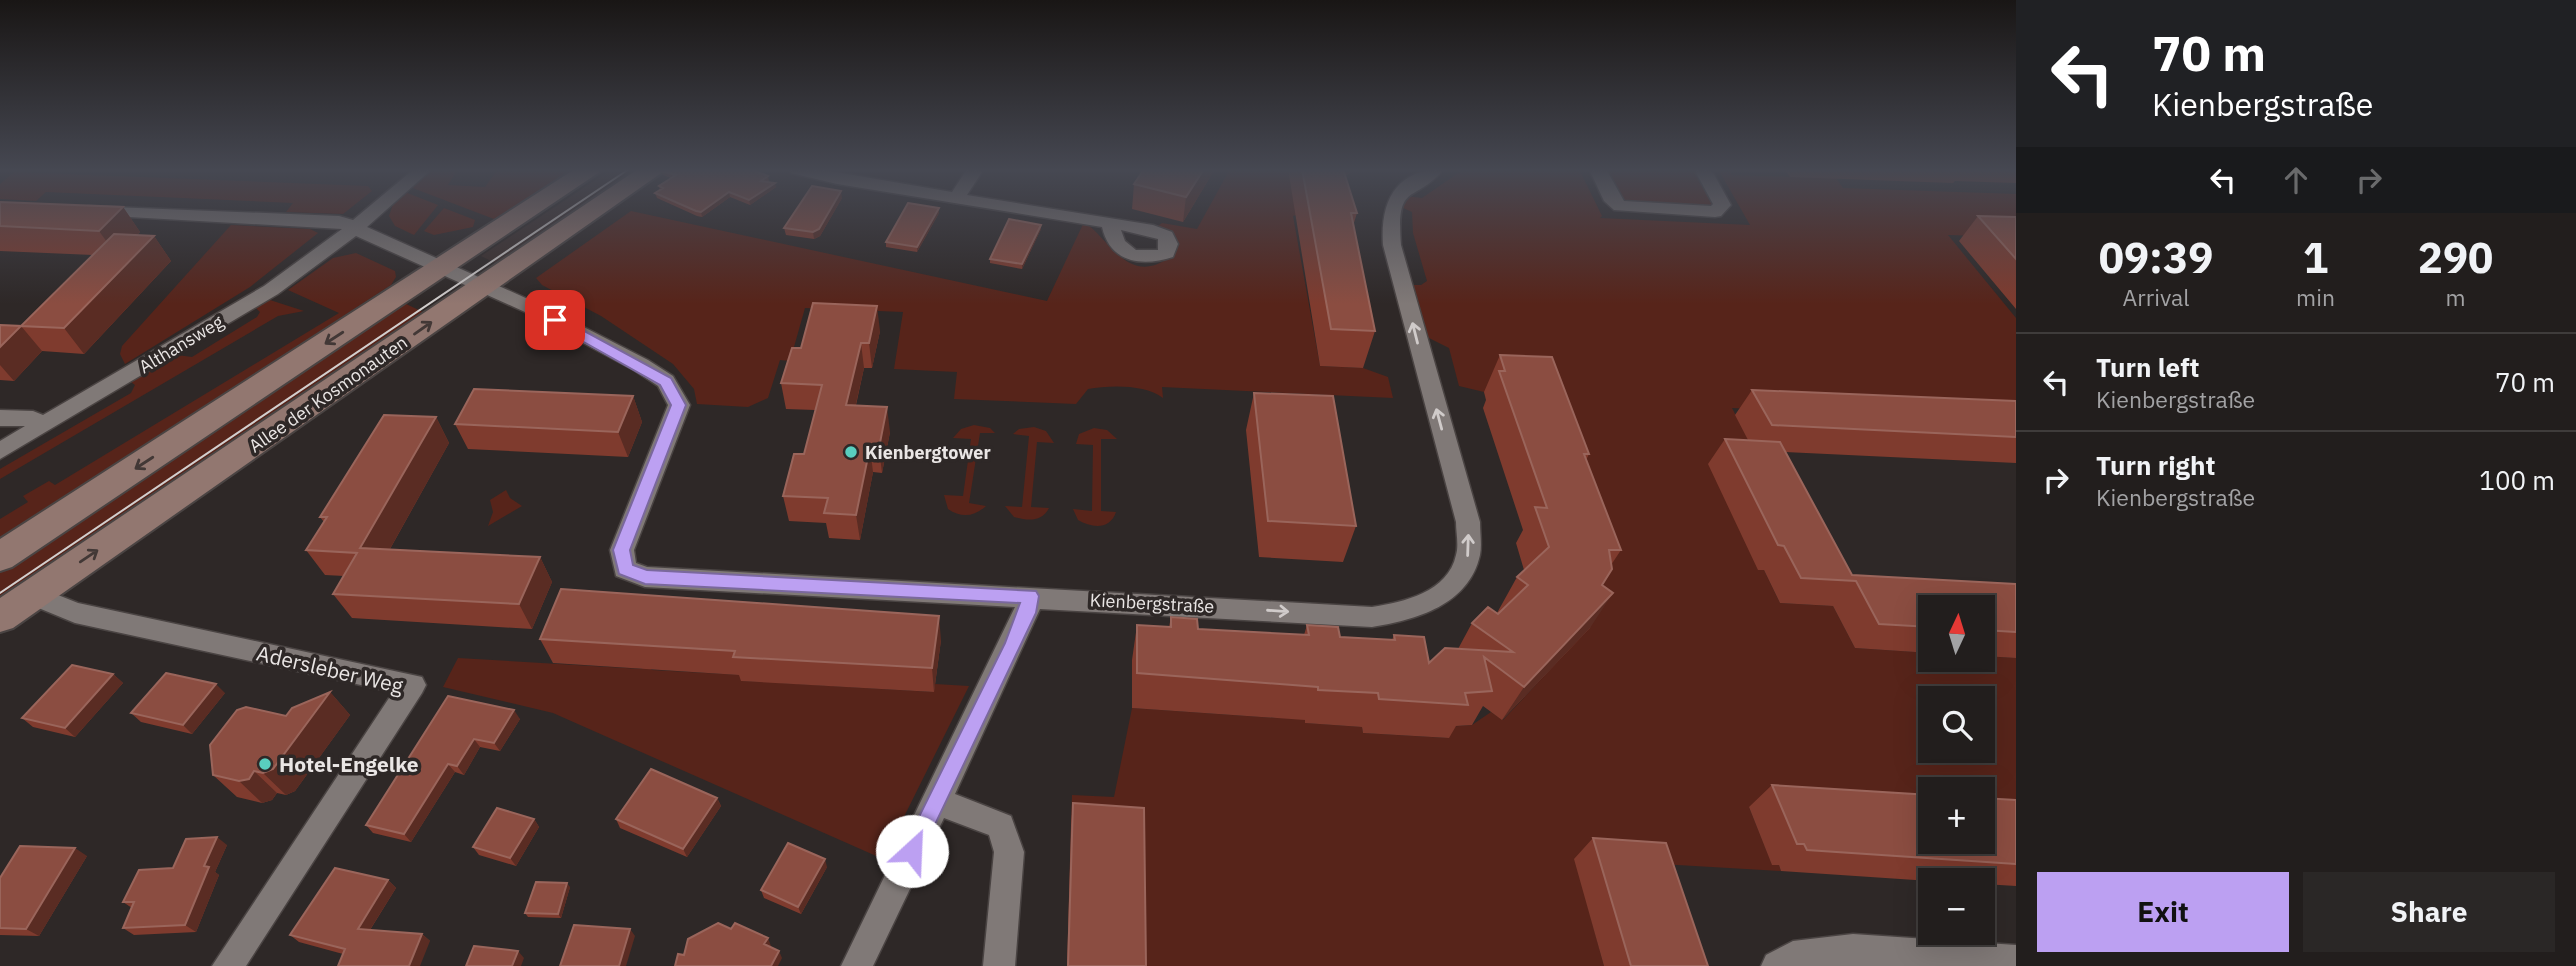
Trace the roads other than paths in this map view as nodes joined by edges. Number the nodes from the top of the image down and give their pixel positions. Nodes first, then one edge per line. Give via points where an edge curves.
1 (196, 214) edge
2 (371, 214) edge
3 (523, 214) edge
4 (589, 214) edge
5 (1058, 214) edge
6 (1389, 214) edge
7 (1110, 223) dead end
8 (356, 227) junction
9 (442, 267) junction
10 (484, 286) junction
11 (641, 365) junction
12 (617, 377) dead end
13 (0, 418) edge
14 (43, 426) junction
15 (0, 451) edge
16 (0, 557) edge
17 (33, 595) junction
18 (1030, 596) junction
19 (0, 617) edge
20 (935, 802) junction
21 (2016, 961) edge
22 (228, 966) edge
23 (857, 966) edge
24 (999, 966) edge
25 (1777, 966) edge

1 - 8 street, Kienbergstraße via 339,221
2 - 8 street
3 - 9 main road
4 - 10 main road, Allee der Kosmonauten
5 - 7 street
18 -> 6 street, Kienbergstraße via 1372,617 1408,612 1452,587 1468,555 1468,522 1391,245
8 - 9 street, Kienbergstraße
8 - 14 street, Althansweg via 271,290
9 - 10 street, Kienbergstraße
9 -> 16 main road
10 - 11 street, Kienbergstraße
17 -> 10 main road, Allee der Kosmonauten
11 - 12 street
11 - 18 street, Kienbergstraße via 666,382 679,405 622,550 625,569 645,577
13 - 14 street via 33,419
14 - 15 street, Althansweg
17 - 19 main road, Allee der Kosmonauten
17 - 22 street, Adersleber Weg via 75,613 215,636 413,685
18 - 20 street via 1013,644
20 - 23 street
20 - 24 street via 1002,826 1009,852
21 - 25 street via 1821,949 1782,960

